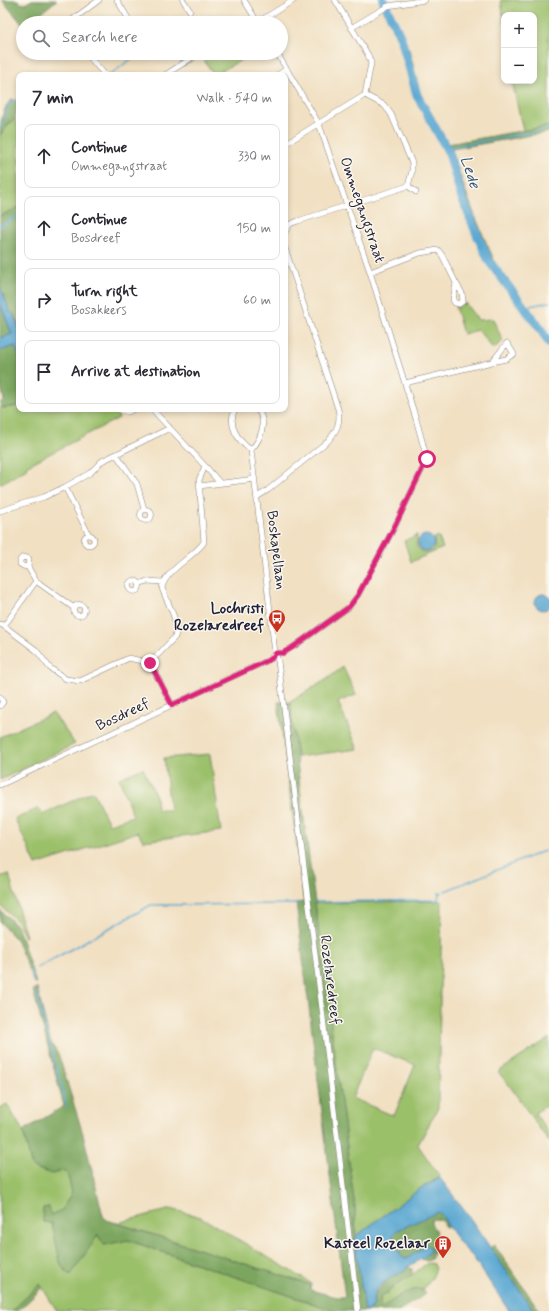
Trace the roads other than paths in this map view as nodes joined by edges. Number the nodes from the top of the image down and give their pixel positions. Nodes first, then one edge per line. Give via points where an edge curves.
1 (99, 0) edge
2 (116, 0) edge
3 (183, 0) edge
4 (244, 0) edge
5 (294, 0) edge
6 (335, 0) edge
7 (425, 0) edge
8 (190, 11) dead end
9 (77, 16) edge
10 (126, 16) edge
11 (254, 16) edge
12 (268, 16) edge
13 (351, 28) junction
14 (91, 60) edge
15 (188, 60) edge
16 (281, 60) edge
17 (287, 69) junction
18 (102, 72) edge
19 (170, 72) edge
20 (282, 72) edge
21 (365, 95) junction
22 (319, 124) junction
23 (288, 142) edge
24 (408, 186) junction
25 (416, 192) dead end
26 (348, 206) junction
27 (288, 227) edge
28 (288, 257) edge
29 (370, 272) junction
30 (456, 283) dead end
31 (492, 362) dead end
32 (405, 383) junction
33 (155, 412) edge
34 (234, 412) edge
35 (259, 412) edge
36 (170, 428) junction
37 (251, 450) junction
38 (116, 454) junction
39 (205, 466) junction
40 (255, 479) junction
41 (220, 483) junction
42 (199, 486) junction
43 (65, 487) junction
44 (257, 497) junction
45 (144, 509) dead end
46 (0, 511) edge
47 (89, 535) dead end
48 (28, 567) dead end
49 (36, 581) junction
50 (163, 582) junction
51 (139, 584) dead end
52 (74, 608) dead end
53 (2, 625) edge
54 (276, 653) junction
55 (150, 663) junction
56 (0, 697) edge
57 (172, 705) junction
58 (0, 706) edge
59 (0, 785) edge
60 (358, 1311) edge

1 - 9 street
2 - 10 street
3 - 8 street
4 - 11 street
5 - 12 street
6 - 13 street
7 - 13 street via 388,6
13 - 21 street via 371,63
14 - 18 street
15 - 19 street
16 - 17 street, Ommegangstraat
17 - 20 street
17 - 22 street, Ommegangstraat
21 - 22 street
21 - 24 street via 384,105 391,114 412,163
22 - 23 street
22 - 26 street, Ommegangstraat
24 - 25 street
24 - 26 street
26 - 27 street via 290,224
26 - 29 street, Ommegangstraat
28 - 44 street via 338,409 339,420 336,432 329,440
29 - 30 street via 420,253 438,250
29 - 32 street, Ommegangstraat
31 - 32 street
32 - 54 street, Ommegangstraat via 427,459 396,524 349,607 293,647 283,653
33 - 36 street
34 - 37 street via 233,428 241,441
35 - 37 street via 263,430
36 - 38 street
36 - 39 street
37 - 40 street, Boskapellaan
38 - 43 street
38 - 45 street via 137,484
39 - 41 street
39 - 42 street
40 - 41 street
40 - 44 street, Boskapellaan
41 - 42 street
42 - 50 street via 204,542 200,549
43 - 46 street via 44,497
43 - 47 street
44 - 54 street, Boskapellaan
48 - 49 street
49 - 52 street
49 - 53 street
50 - 51 street via 146,581
50 - 55 street via 162,588 177,632
53 - 55 street via 36,650 50,668 66,679 80,681 129,658
54 - 57 street, Bosdreef via 271,659
54 - 60 street, Rozelaredreef
55 - 57 street
56 - 58 street via 3,702
57 - 59 street, Bosdreef

